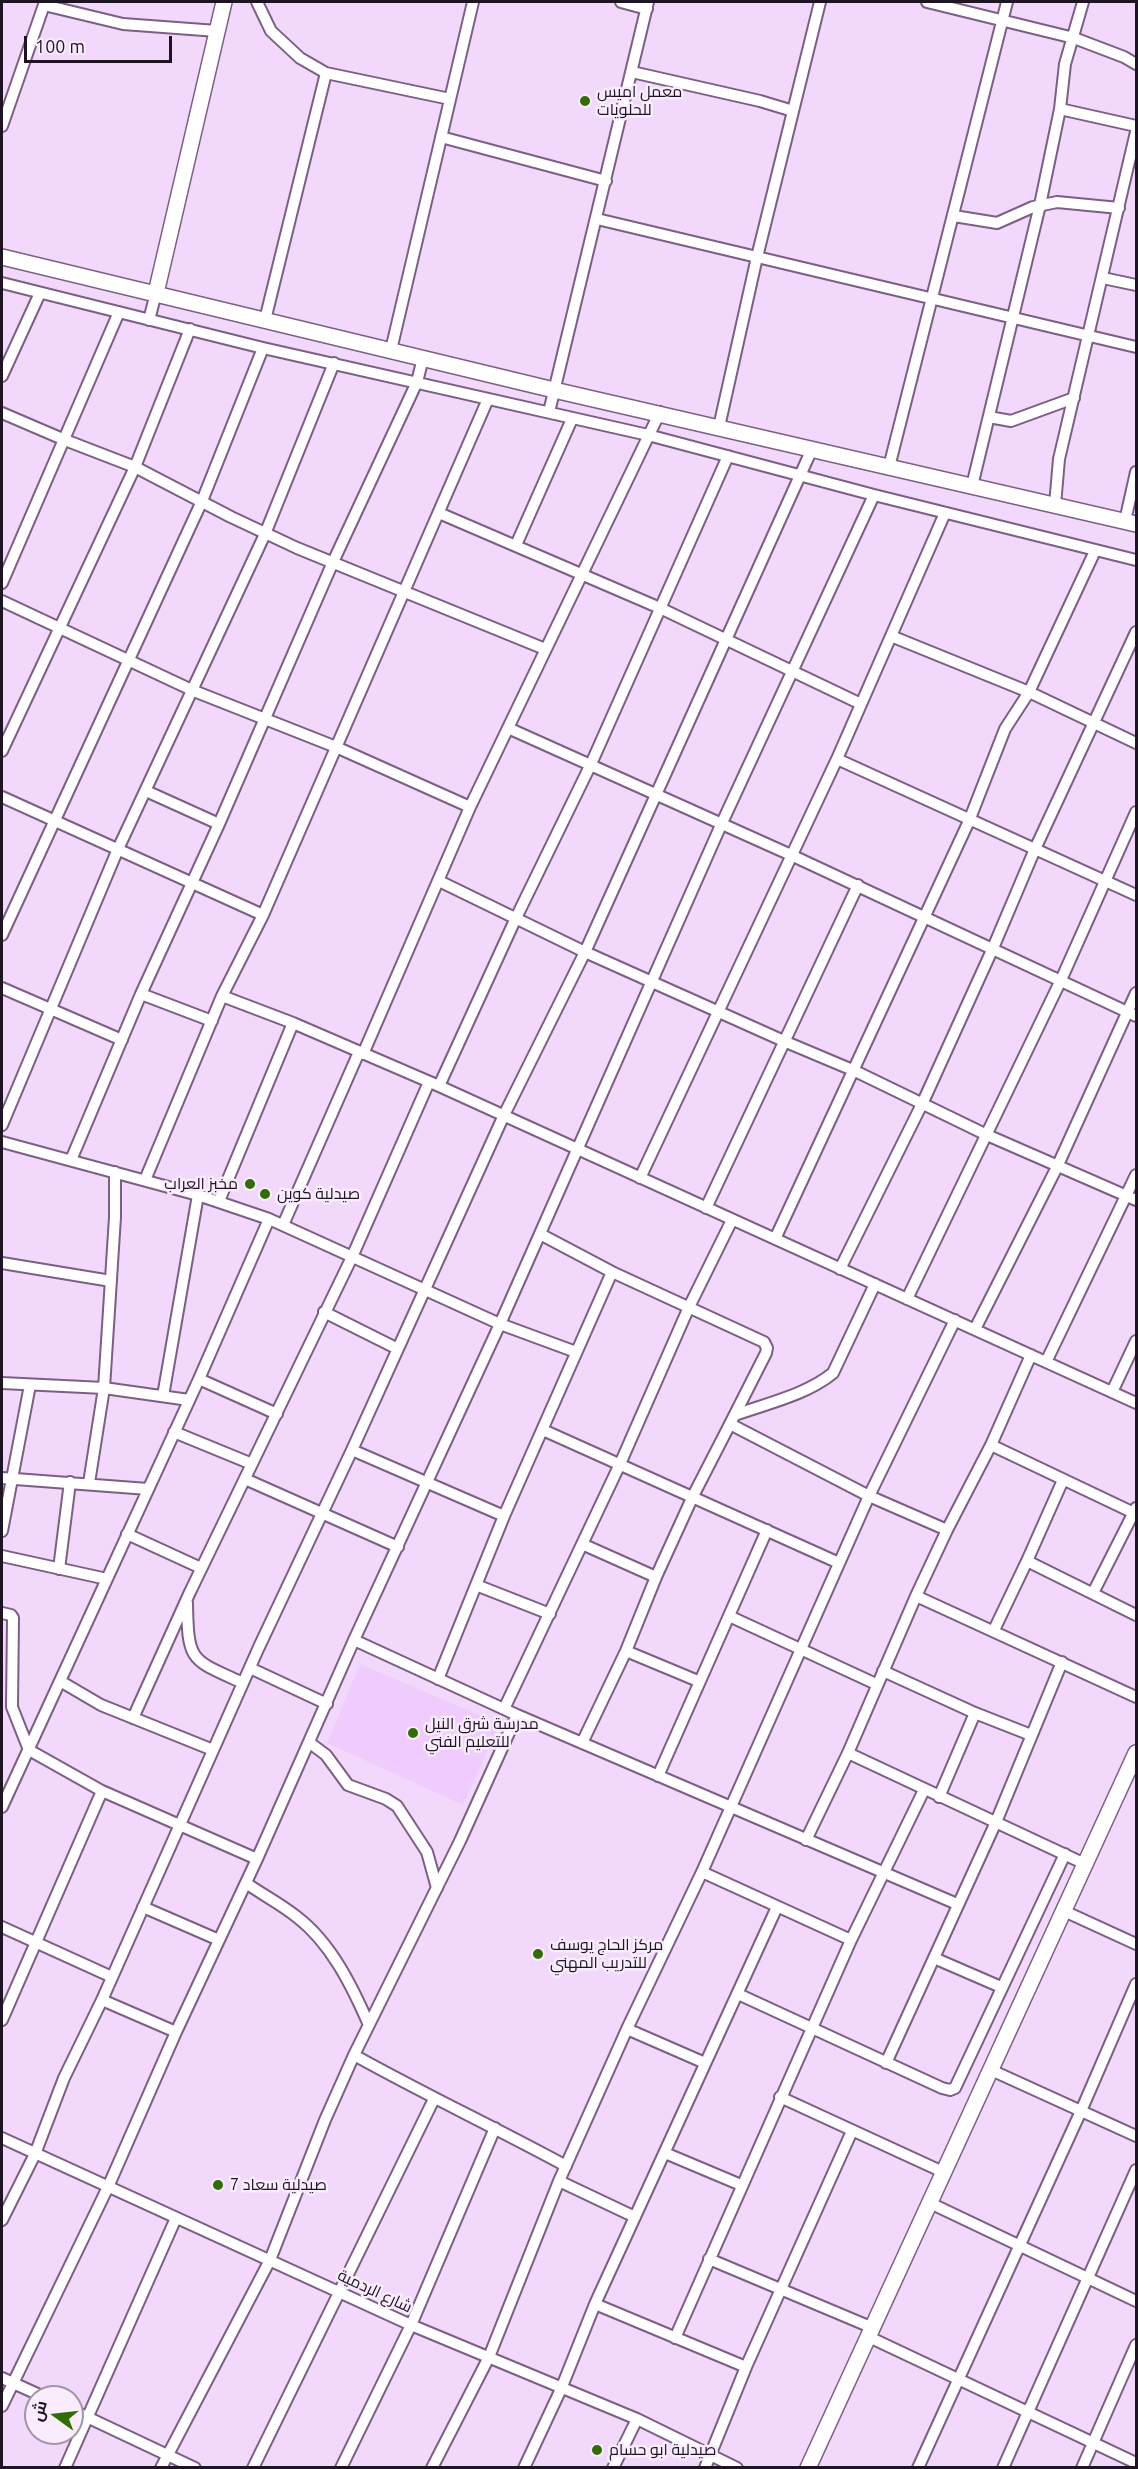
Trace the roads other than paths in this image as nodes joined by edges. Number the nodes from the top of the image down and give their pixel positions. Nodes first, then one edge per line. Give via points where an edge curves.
1 (224, 2) edge
2 (257, 2) edge
3 (473, 2) edge
4 (621, 2) edge
5 (820, 2) edge
6 (927, 2) edge
7 (1007, 2) edge
8 (1083, 2) edge
9 (44, 3) edge
10 (648, 5) edge
11 (1003, 21) junction
12 (217, 31) junction
13 (1074, 38) junction
14 (1137, 64) edge
15 (632, 72) junction
16 (326, 73) junction
17 (450, 99) junction
18 (1060, 108) junction
19 (793, 111) junction
20 (2, 126) edge
21 (1137, 126) edge
22 (1137, 132) edge
23 (441, 137) junction
24 (606, 181) junction
25 (1040, 205) junction
26 (1119, 208) junction
27 (954, 216) junction
28 (597, 219) junction
29 (2, 257) edge
30 (757, 257) junction
31 (1103, 278) junction
32 (2, 283) edge
33 (1137, 285) edge
34 (40, 293) junction
35 (156, 293) junction
36 (933, 300) junction
37 (119, 312) junction
38 (1013, 318) junction
39 (149, 320) junction
40 (265, 320) junction
41 (190, 328) junction
42 (1089, 336) junction
43 (1137, 347) edge
44 (263, 348) junction
45 (391, 350) junction
46 (423, 358) junction
47 (334, 363) junction
48 (2, 376) edge
49 (417, 382) junction
50 (554, 390) junction
51 (1074, 398) junction
52 (488, 399) junction
53 (2, 412) edge
54 (549, 412) junction
55 (660, 412) junction
56 (989, 417) junction
57 (572, 419) junction
58 (719, 427) junction
59 (648, 435) junction
60 (64, 440) junction
61 (812, 449) junction
62 (729, 456) junction
63 (135, 466) junction
64 (889, 467) junction
65 (1137, 472) edge
66 (800, 476) junction
67 (972, 486) junction
68 (874, 495) junction
69 (202, 501) junction
70 (1055, 505) junction
71 (439, 513) junction
72 (945, 513) junction
73 (1131, 523) edge
74 (265, 534) junction
75 (516, 545) junction
76 (1095, 551) junction
77 (1137, 560) edge
78 (333, 562) junction
79 (583, 575) junction
80 (2, 583) edge
81 (404, 593) junction
82 (2, 601) edge
83 (660, 608) junction
84 (60, 629) junction
85 (1137, 632) edge
86 (891, 636) junction
87 (727, 641) junction
88 (544, 649) junction
89 (128, 662) junction
90 (793, 673) junction
91 (194, 691) junction
92 (1029, 692) junction
93 (861, 704) junction
94 (265, 720) junction
95 (1094, 723) junction
96 (508, 728) junction
97 (1137, 743) edge
98 (336, 747) junction
99 (2, 751) edge
100 (837, 759) junction
101 (591, 764) junction
102 (146, 791) junction
103 (657, 795) junction
104 (2, 797) edge
105 (470, 807) junction
106 (1137, 812) edge
107 (969, 821) junction
108 (55, 822) junction
109 (219, 824) junction
110 (722, 825) junction
111 (118, 849) junction
112 (1035, 849) junction
113 (791, 855) junction
114 (439, 881) junction
115 (1105, 881) junction
116 (191, 882) junction
117 (858, 885) junction
118 (1137, 895) edge
119 (263, 915) junction
120 (923, 917) junction
121 (515, 920) junction
122 (2, 935) edge
123 (993, 948) junction
124 (585, 952) junction
125 (1061, 980) junction
126 (652, 981) junction
127 (2, 988) edge
128 (1137, 993) edge
129 (141, 994) junction
130 (222, 996) junction
131 (51, 1009) junction
132 (720, 1012) junction
133 (1132, 1014) edge
134 (212, 1021) junction
135 (293, 1023) junction
136 (122, 1040) junction
137 (786, 1042) junction
138 (361, 1053) junction
139 (855, 1071) junction
140 (434, 1084) junction
141 (922, 1102) junction
142 (504, 1115) junction
143 (2, 1125) edge
144 (987, 1135) junction
145 (2, 1142) edge
146 (576, 1148) junction
147 (71, 1160) junction
148 (1058, 1167) junction
149 (115, 1172) junction
150 (1137, 1175) edge
151 (640, 1178) junction
152 (145, 1180) junction
153 (198, 1195) junction
154 (1131, 1198) edge
155 (219, 1202) junction
156 (706, 1208) junction
157 (270, 1219) junction
158 (732, 1220) junction
159 (283, 1225) junction
160 (540, 1234) junction
161 (775, 1239) junction
162 (352, 1257) junction
163 (2, 1263) edge
164 (840, 1269) junction
165 (612, 1272) junction
166 (111, 1281) junction
167 (875, 1284) junction
168 (423, 1289) junction
169 (907, 1299) junction
170 (689, 1307) junction
171 (324, 1312) junction
172 (955, 1320) junction
173 (500, 1324) junction
174 (975, 1329) junction
175 (1137, 1341) edge
176 (396, 1348) junction
177 (576, 1352) junction
178 (1031, 1355) junction
179 (1046, 1362) junction
180 (199, 1379) junction
181 (2, 1383) edge
182 (30, 1384) junction
183 (104, 1388) junction
184 (1112, 1392) junction
185 (163, 1396) junction
186 (189, 1400) junction
187 (1137, 1403) edge
188 (277, 1414) junction
189 (732, 1419) junction
190 (543, 1430) junction
191 (174, 1432) junction
192 (991, 1444) junction
193 (352, 1450) junction
194 (252, 1464) junction
195 (620, 1464) junction
196 (7, 1479) edge
197 (245, 1479) junction
198 (1063, 1480) junction
199 (70, 1482) junction
200 (427, 1483) junction
201 (89, 1484) junction
202 (148, 1489) junction
203 (693, 1496) junction
204 (869, 1496) junction
205 (1135, 1510) edge
206 (321, 1515) junction
207 (504, 1516) junction
208 (767, 1530) junction
209 (947, 1530) junction
210 (2, 1531) edge
211 (127, 1534) junction
212 (582, 1544) junction
213 (398, 1547) junction
214 (2, 1556) edge
215 (1028, 1561) junction
216 (839, 1563) junction
217 (201, 1568) junction
218 (59, 1569) junction
219 (656, 1576) junction
220 (107, 1579) junction
221 (477, 1585) junction
222 (1093, 1593) junction
223 (916, 1596) junction
224 (187, 1598) junction
225 (2, 1613) edge
226 (550, 1614) junction
227 (1137, 1615) edge
228 (729, 1616) junction
229 (994, 1630) junction
230 (354, 1640) junction
231 (803, 1649) junction
232 (626, 1651) junction
233 (1062, 1662) junction
234 (250, 1668) junction
235 (883, 1671) junction
236 (438, 1679) junction
237 (60, 1681) junction
238 (698, 1681) junction
239 (243, 1683) junction
240 (876, 1684) junction
241 (1137, 1697) edge
242 (327, 1704) junction
243 (504, 1709) junction
244 (975, 1713) junction
245 (517, 1715) junction
246 (133, 1718) junction
247 (1030, 1735) junction
248 (310, 1743) junction
249 (582, 1743) junction
250 (28, 1750) junction
251 (213, 1750) junction
252 (848, 1753) junction
253 (1135, 1762) edge
254 (2, 1775) edge
255 (658, 1776) junction
256 (14, 1781) junction
257 (924, 1790) junction
258 (102, 1791) junction
259 (939, 1797) junction
260 (2, 1807) edge
261 (732, 1807) junction
262 (996, 1822) junction
263 (179, 1823) junction
264 (806, 1840) junction
265 (1065, 1854) junction
266 (257, 1859) junction
267 (1085, 1864) junction
268 (702, 1872) junction
269 (883, 1873) junction
270 (246, 1883) junction
271 (437, 1888) junction
272 (957, 1904) junction
273 (143, 1907) junction
274 (777, 1907) junction
275 (1064, 1911) junction
276 (2, 1927) edge
277 (219, 1940) junction
278 (851, 1940) junction
279 (35, 1942) junction
280 (1137, 1944) edge
281 (934, 1958) junction
282 (112, 1977) junction
283 (1137, 1984) edge
284 (1001, 1987) junction
285 (738, 1994) junction
286 (102, 2000) junction
287 (2, 2020) edge
288 (369, 2025) junction
289 (627, 2029) junction
290 (811, 2029) junction
291 (176, 2032) junction
292 (354, 2055) junction
293 (705, 2063) junction
294 (886, 2063) junction
295 (991, 2070) junction
296 (780, 2097) junction
297 (434, 2099) junction
298 (1081, 2111) junction
299 (495, 2128) junction
300 (852, 2131) junction
301 (1137, 2136) edge
302 (2, 2138) edge
303 (665, 2152) junction
304 (35, 2154) junction
305 (566, 2166) junction
306 (1137, 2170) edge
307 (943, 2172) junction
308 (560, 2181) junction
309 (741, 2185) junction
310 (108, 2187) junction
311 (930, 2203) junction
312 (635, 2217) junction
313 (176, 2218) junction
314 (2, 2220) edge
315 (1020, 2245) junction
316 (709, 2259) junction
317 (270, 2260) junction
318 (1090, 2278) junction
319 (782, 2288) junction
320 (341, 2292) junction
321 (1137, 2301) edge
322 (595, 2304) junction
323 (411, 2325) junction
324 (871, 2333) junction
325 (675, 2338) junction
326 (1137, 2345) edge
327 (489, 2357) junction
328 (746, 2367) junction
329 (958, 2378) junction
330 (7, 2380) edge
331 (24, 2388) edge
332 (561, 2389) junction
333 (2, 2406) edge
334 (1029, 2411) junction
335 (84, 2415) edge
336 (88, 2417) junction
337 (637, 2419) junction
338 (1092, 2443) junction
339 (167, 2454) junction
340 (712, 2455) junction
341 (1137, 2463) edge
342 (65, 2468) edge
343 (161, 2468) edge
344 (195, 2468) edge
345 (254, 2468) edge
346 (341, 2468) edge
347 (432, 2468) edge
348 (524, 2468) edge
349 (614, 2468) edge
350 (705, 2468) edge
351 (737, 2468) edge
352 (808, 2468) edge
353 (918, 2468) edge
354 (1003, 2468) edge
355 (1082, 2468) edge

1 - 12 street
2 - 16 street via 271,31 300,58
3 - 17 street
4 - 10 street
5 - 19 street
6 - 11 street
7 - 11 street
8 - 13 street
9 - 12 street via 123,24
9 - 20 street
10 - 15 street
11 - 13 street
11 - 27 street
12 - 35 street
13 - 14 street
13 - 18 street via 1065,64
15 - 19 street
15 - 24 street
16 - 17 street
16 - 40 street
17 - 23 street
18 - 21 street
18 - 25 street
19 - 30 street
22 - 26 street
23 - 24 street
23 - 45 street
24 - 28 street
25 - 26 street via 1073,202
25 - 27 street via 997,223
25 - 38 street
26 - 31 street
27 - 36 street
28 - 30 street
28 - 50 street
29 - 35 street
30 - 36 street
30 - 58 street
31 - 33 street
31 - 42 street
32 - 34 street
34 - 37 street
34 - 48 street
35 - 39 street
35 - 40 street
36 - 38 street
36 - 64 street
37 - 39 street
37 - 60 street
38 - 42 street
38 - 56 street
39 - 41 street
40 - 45 street
41 - 44 street
41 - 63 street
42 - 43 street
42 - 51 street
44 - 47 street
44 - 69 street
45 - 46 street
46 - 49 street
46 - 50 street
47 - 49 street
47 - 74 street
49 - 52 street
49 - 78 street
50 - 54 street
50 - 55 street
51 - 56 street via 1011,421
51 - 70 street via 1059,459
52 - 54 street
52 - 71 street
53 - 60 street
54 - 57 street
55 - 58 street
55 - 59 street
56 - 67 street
57 - 59 street
57 - 75 street
58 - 61 street
59 - 62 street
59 - 79 street
60 - 63 street
60 - 80 street
61 - 64 street
61 - 66 street
62 - 66 street
62 - 83 street
63 - 69 street
63 - 84 street
64 - 67 street
65 - 73 street
66 - 68 street
66 - 87 street
67 - 70 street
68 - 72 street
68 - 90 street
69 - 74 street
69 - 89 street
70 - 73 street
71 - 75 street
71 - 81 street
72 - 76 street
72 - 86 street
74 - 78 street
74 - 91 street
75 - 79 street
76 - 77 street
76 - 92 street
78 - 81 street
78 - 94 street
79 - 83 street
79 - 88 street
81 - 88 street
81 - 98 street
82 - 84 street
83 - 87 street
83 - 101 street
84 - 89 street
84 - 99 street
85 - 95 street
86 - 92 street
86 - 93 street
87 - 90 street
87 - 103 street
88 - 96 street
89 - 91 street
89 - 108 street
90 - 93 street
90 - 110 street
91 - 94 street
91 - 102 street
92 - 95 street
92 - 107 street via 1005,729
93 - 100 street
94 - 98 street
94 - 109 street
95 - 97 street
95 - 112 street
96 - 101 street
96 - 105 street
98 - 105 street
98 - 119 street
100 - 107 street
100 - 113 street
101 - 103 street
101 - 121 street
102 - 109 street
102 - 111 street
103 - 110 street
103 - 124 street
104 - 108 street
105 - 114 street
106 - 115 street
107 - 112 street
107 - 120 street
108 - 111 street
108 - 122 street
109 - 116 street
110 - 113 street
110 - 126 street
111 - 116 street
111 - 131 street
112 - 115 street
112 - 123 street
113 - 117 street
113 - 132 street
114 - 121 street
114 - 138 street
115 - 118 street
115 - 125 street
116 - 119 street
116 - 129 street
117 - 120 street
117 - 137 street
119 - 130 street
120 - 123 street
120 - 139 street
121 - 124 street
121 - 140 street
123 - 125 street
123 - 141 street
124 - 126 street
124 - 142 street
125 - 133 street
125 - 144 street
126 - 132 street
126 - 146 street
127 - 131 street
128 - 133 street
129 - 134 street
129 - 136 street
130 - 134 street
130 - 135 street
131 - 136 street
131 - 143 street
132 - 137 street
132 - 151 street
133 - 148 street
134 - 152 street
135 - 138 street
135 - 155 street
136 - 147 street
137 - 139 street
137 - 156 street
138 - 140 street
138 - 159 street
139 - 141 street
139 - 161 street
140 - 142 street
140 - 162 street
141 - 144 street
141 - 164 street
142 - 146 street
142 - 168 street
144 - 148 street
144 - 169 street
145 - 147 street
146 - 151 street
146 - 160 street
147 - 149 street
148 - 154 street
148 - 174 street
149 - 152 street
149 - 166 street
150 - 154 street
151 - 156 street
152 - 153 street
153 - 155 street
153 - 185 street
154 - 179 street
155 - 157 street
156 - 158 street
157 - 159 street
157 - 180 street
158 - 161 street
158 - 170 street
159 - 162 street
160 - 165 street
160 - 173 street
161 - 164 street
162 - 168 street
162 - 171 street
163 - 166 street
164 - 167 street
165 - 170 street
165 - 177 street
166 - 183 street
167 - 169 street
167 - 189 street via 833,1372 807,1389
168 - 173 street
168 - 176 street
169 - 172 street
170 - 189 street via 765,1342 767,1348
170 - 195 street
171 - 176 street
171 - 188 street
172 - 174 street
172 - 204 street
173 - 177 street
173 - 200 street
174 - 178 street
175 - 184 street
176 - 193 street
177 - 190 street
178 - 179 street
178 - 192 street
179 - 184 street
180 - 186 street
180 - 188 street
181 - 182 street
182 - 183 street
182 - 196 street
183 - 185 street
183 - 201 street
184 - 187 street
185 - 186 street
186 - 191 street
188 - 194 street
189 - 203 street
189 - 204 street
190 - 195 street
190 - 207 street
191 - 194 street
191 - 202 street
192 - 198 street
192 - 209 street
193 - 200 street
193 - 206 street
194 - 197 street
195 - 203 street
195 - 212 street
196 - 199 street
196 - 210 street
197 - 206 street
197 - 217 street
198 - 205 street
198 - 215 street
199 - 201 street
199 - 218 street
200 - 207 street
200 - 213 street
201 - 202 street
202 - 211 street
203 - 208 street
203 - 219 street
204 - 209 street
204 - 216 street
205 - 222 street
206 - 213 street
206 - 234 street
207 - 221 street
208 - 216 street
208 - 228 street
209 - 223 street
211 - 217 street
211 - 220 street
212 - 219 street
212 - 226 street
213 - 230 street
214 - 218 street
215 - 222 street
215 - 229 street
216 - 231 street
217 - 224 street
218 - 220 street
219 - 232 street
220 - 237 street
221 - 226 street
221 - 236 street
222 - 227 street
223 - 229 street
223 - 235 street
224 - 239 street via 188,1640 193,1654
224 - 246 street
225 - 250 street via 14,1618 12,1707
226 - 243 street
228 - 231 street
228 - 238 street
229 - 233 street
230 - 236 street
230 - 242 street
231 - 240 street
231 - 261 street
232 - 238 street
232 - 249 street
233 - 241 street
233 - 247 street
234 - 239 street
234 - 242 street
235 - 240 street
235 - 244 street
236 - 243 street
237 - 246 street
237 - 250 street
238 - 255 street
239 - 251 street
240 - 252 street
242 - 248 street
243 - 245 street
244 - 247 street
244 - 259 street
245 - 249 street
245 - 271 street
246 - 251 street
247 - 262 street
248 - 266 street
248 - 271 street via 326,1755 348,1785 397,1806 427,1852
249 - 255 street
250 - 256 street
250 - 258 street
251 - 263 street
252 - 257 street
252 - 264 street
253 - 267 street
254 - 256 street
255 - 261 street
256 - 260 street
257 - 259 street
257 - 269 street
258 - 263 street
258 - 279 street
259 - 262 street
261 - 264 street
261 - 268 street
262 - 265 street
262 - 272 street
263 - 266 street
263 - 273 street
264 - 269 street
265 - 267 street
265 - 284 street
266 - 270 street
267 - 275 street
268 - 274 street
268 - 289 street
269 - 272 street
269 - 278 street
270 - 277 street
270 - 288 street via 295,1915 322,1942 352,1987
271 - 288 street
272 - 281 street
273 - 277 street
273 - 282 street
274 - 278 street
274 - 285 street
275 - 280 street
275 - 295 street
276 - 279 street
277 - 291 street
278 - 290 street
279 - 282 street
279 - 287 street
281 - 284 street
281 - 294 street
282 - 286 street
283 - 298 street
284 - 294 street via 955,2088 942,2088
285 - 290 street
285 - 293 street
286 - 291 street
286 - 304 street via 64,2078
288 - 292 street
289 - 293 street
289 - 305 street
290 - 294 street
290 - 296 street
291 - 310 street
292 - 297 street
292 - 317 street
293 - 303 street
295 - 298 street
295 - 307 street
296 - 300 street
296 - 309 street
297 - 299 street
297 - 320 street
298 - 301 street
298 - 315 street
299 - 305 street
299 - 323 street
300 - 307 street
300 - 319 street
302 - 304 street, شارع الردمية
303 - 309 street
303 - 312 street
304 - 310 street, شارع الردمية
304 - 314 street
305 - 308 street
306 - 318 street
307 - 311 street
308 - 312 street
308 - 327 street
309 - 316 street
310 - 313 street, شارع الردمية
310 - 330 street
311 - 315 street
311 - 324 street
312 - 322 street
313 - 317 street, شارع الردمية
313 - 336 street
315 - 318 street
315 - 329 street
316 - 319 street
316 - 325 street
317 - 320 street, شارع الردمية
317 - 339 street
318 - 321 street
318 - 334 street
319 - 324 street
319 - 328 street
320 - 323 street, شارع الردمية
320 - 345 street
322 - 325 street
322 - 332 street
323 - 327 street, شارع الردمية
323 - 346 street
324 - 329 street
324 - 352 street
325 - 328 street
326 - 338 street
327 - 332 street, شارع الردمية
327 - 347 street
328 - 340 street
329 - 334 street
329 - 353 street
330 - 331 street
330 - 333 street
332 - 337 street, شارع الردمية
332 - 348 street
334 - 338 street
334 - 354 street
335 - 336 street
336 - 339 street
336 - 342 street
337 - 340 street, شارع الردمية
337 - 349 street
338 - 341 street
338 - 355 street
339 - 343 street
339 - 344 street
340 - 350 street
340 - 351 street, شارع الردمية

